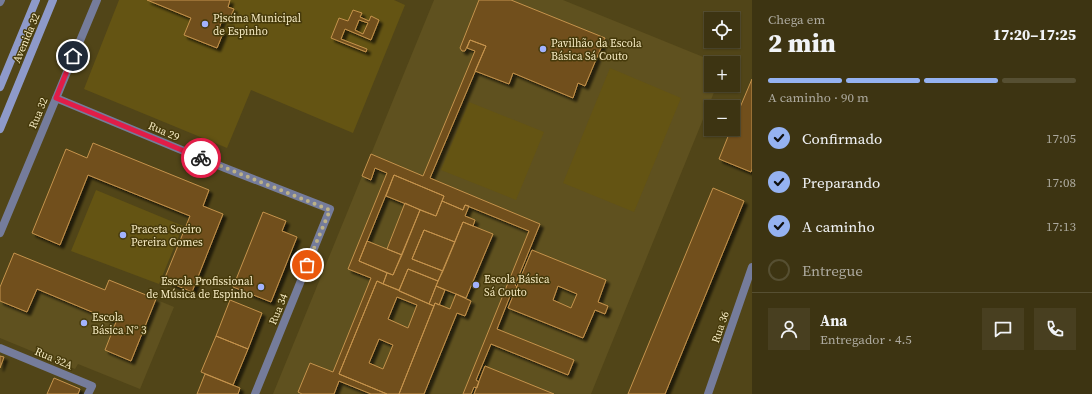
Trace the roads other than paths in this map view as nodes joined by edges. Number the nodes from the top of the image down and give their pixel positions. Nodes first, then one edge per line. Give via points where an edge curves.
1 (36, 0) edge
2 (54, 0) edge
3 (96, 0) edge
4 (0, 87) edge
5 (56, 98) junction
6 (0, 129) edge
7 (330, 210) joint
8 (0, 233) edge
9 (752, 267) edge
10 (0, 348) edge
11 (88, 394) edge
12 (254, 394) edge
13 (708, 394) edge

1 - 4 main road, Avenida 32
2 - 6 main road, Avenida 32
3 - 5 street, Rua 32
5 - 7 street, Rua 29
5 - 8 street, Rua 32
7 - 12 street, Rua 34
9 - 13 street, Rua 36
10 - 11 street, Rua 32A via 92,386

